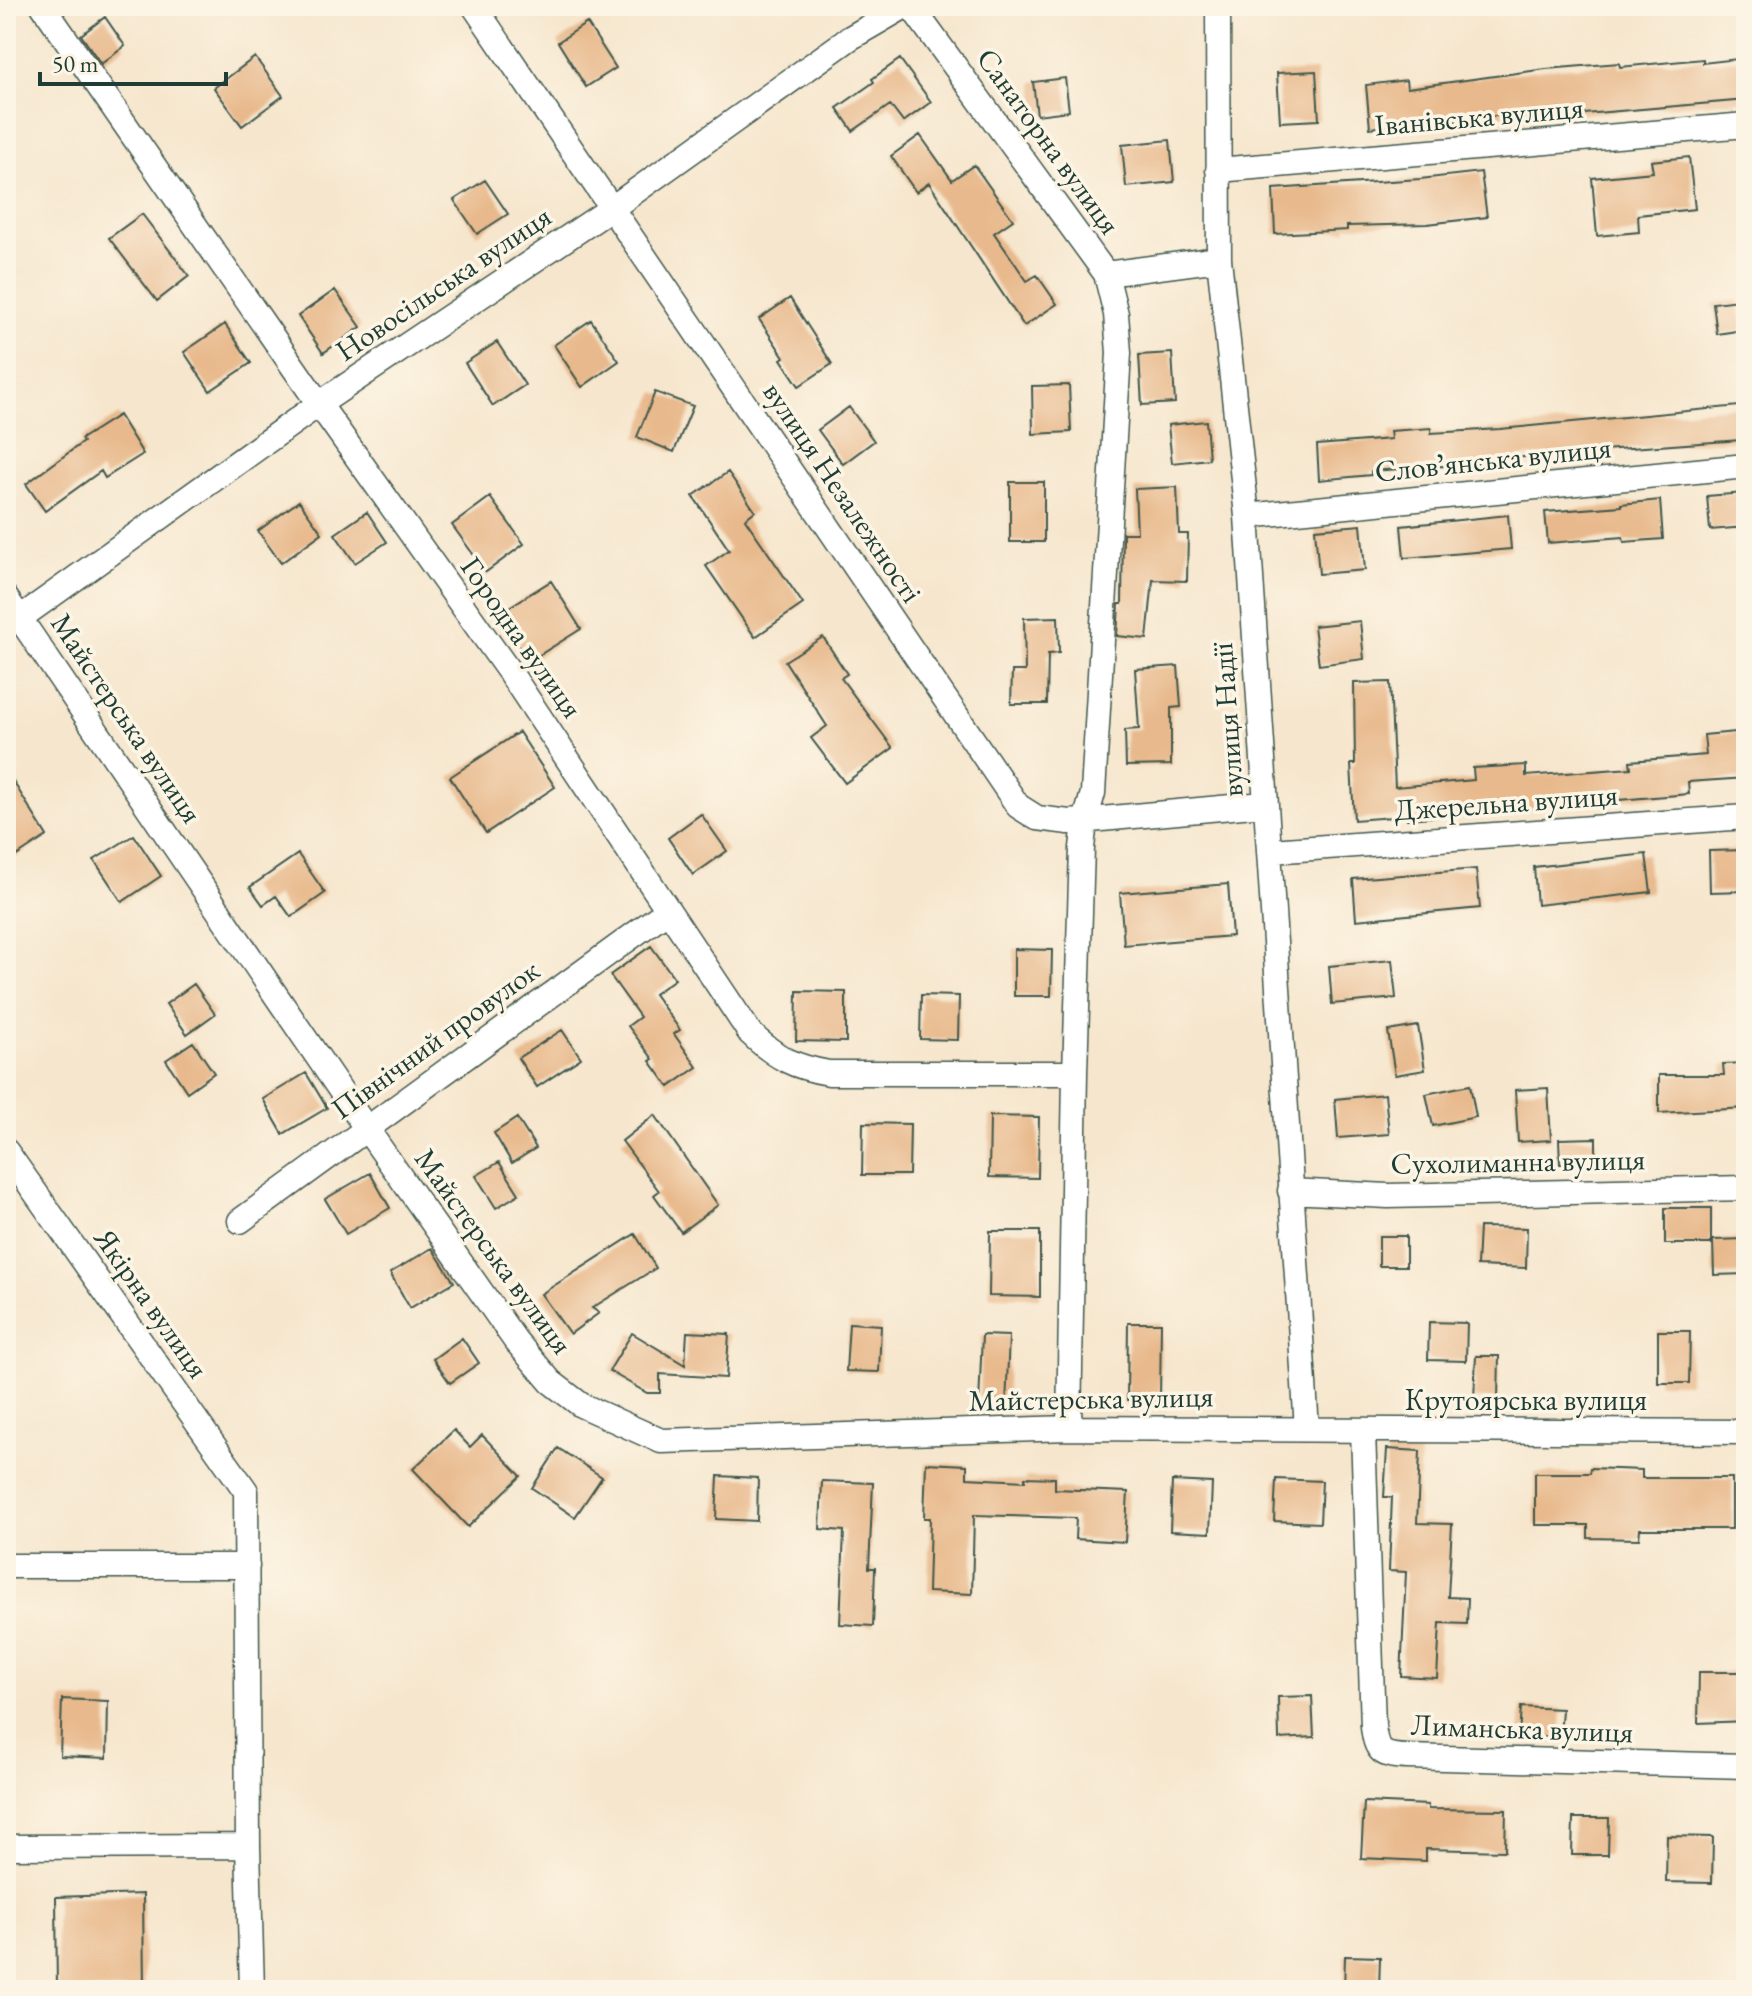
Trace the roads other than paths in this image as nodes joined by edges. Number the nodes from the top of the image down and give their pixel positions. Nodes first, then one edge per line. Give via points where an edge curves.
1 (43, 6) edge
2 (474, 6) edge
3 (905, 6) edge
4 (911, 6) edge
5 (1218, 6) edge
6 (1746, 125) edge
7 (1218, 170) junction
8 (612, 208) junction
9 (1219, 259) junction
10 (1106, 274) junction
11 (319, 404) junction
12 (1746, 466) edge
13 (1247, 516) junction
14 (13, 608) edge
15 (1264, 804) junction
16 (1746, 817) edge
17 (1085, 821) junction
18 (1271, 851) junction
19 (668, 910) junction
20 (1075, 1073) junction
21 (366, 1128) junction
22 (6, 1151) edge
23 (1746, 1188) edge
24 (1290, 1191) junction
25 (240, 1221) dead end
26 (1069, 1428) junction
27 (1307, 1429) junction
28 (1363, 1431) junction
29 (1746, 1432) edge
30 (6, 1566) edge
31 (247, 1566) junction
32 (1746, 1766) edge
33 (248, 1846) junction
34 (6, 1847) edge
35 (252, 1990) edge

1 - 11 street, Городна вулиця
2 - 8 street, вулиця Незалежності
3 - 8 street, Новосільська вулиця via 850,38
4 - 10 street, Санаторна вулиця
5 - 7 street, вулиця Надії
6 - 7 street, Іванівська вулиця
7 - 9 street, вулиця Надії
8 - 11 street, Новосільська вулиця
8 - 17 street, вулиця Незалежності via 1007,792 1037,818
9 - 10 street
9 - 13 street, вулиця Надії
10 - 17 street via 1119,353 1093,793
11 - 14 street, Новосільська вулиця
11 - 19 street, Городна вулиця via 513,677
12 - 13 street, Словʼянська вулиця
13 - 15 street, вулиця Надії
14 - 21 street, Майстерська вулиця
15 - 17 street, вулиця Незалежності
15 - 18 street, вулиця Надії
16 - 18 street, Джерельна вулиця
17 - 20 street
18 - 24 street, вулиця Надії
19 - 20 street, Городна вулиця via 750,1033 781,1059 803,1068 829,1073
19 - 21 street, Північний провулок
20 - 26 street
21 - 25 street, Північний провулок
21 - 26 street, Майстерська вулиця via 515,1340 551,1382 581,1405 661,1441
22 - 31 street, Якірна вулиця via 246,1491
23 - 24 street, Сухолиманна вулиця via 1388,1196
24 - 27 street, вулиця Надії
26 - 27 street, Майстерська вулиця
27 - 28 street, Крутоярська вулиця
28 - 29 street, Крутоярська вулиця
28 - 32 street, Лиманська вулиця via 1373,1726 1381,1751 1407,1757
30 - 31 street
31 - 33 street
33 - 34 street
33 - 35 street

